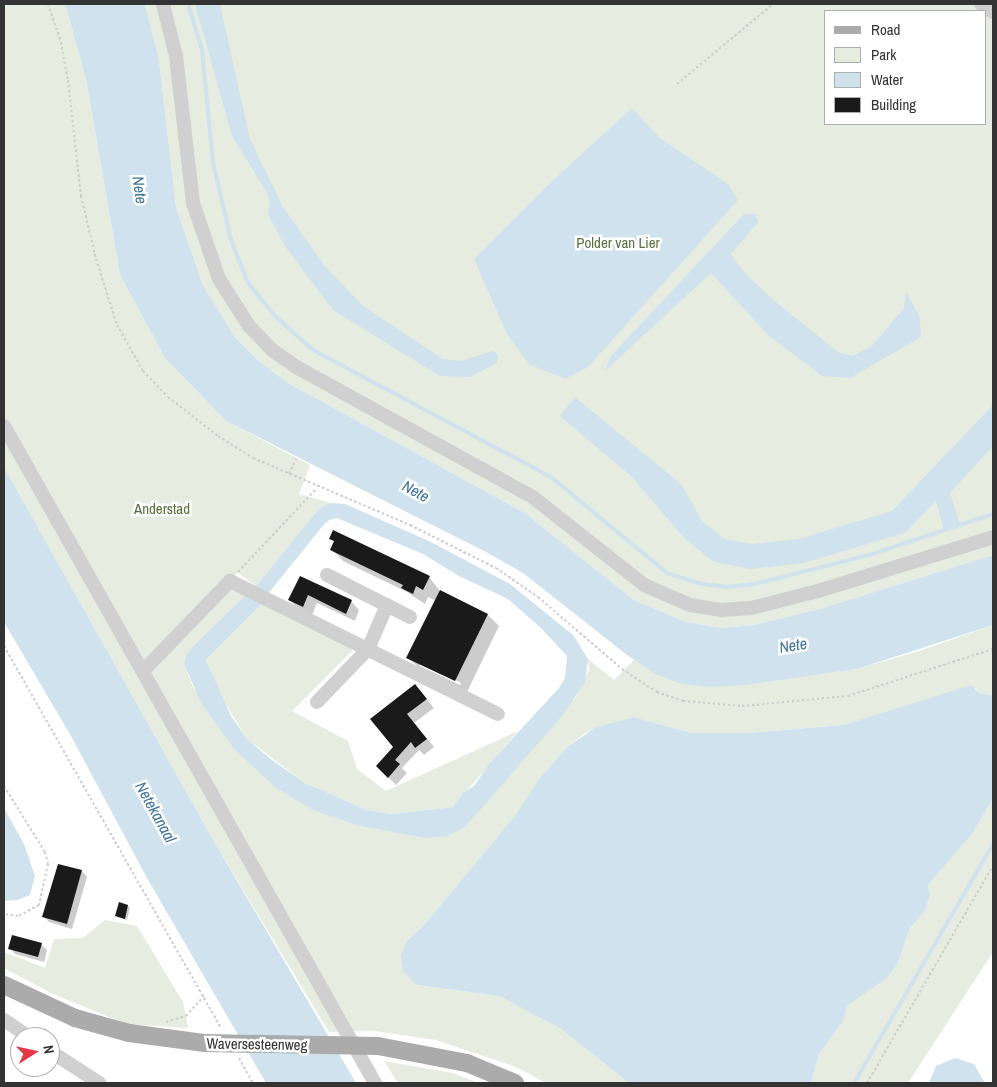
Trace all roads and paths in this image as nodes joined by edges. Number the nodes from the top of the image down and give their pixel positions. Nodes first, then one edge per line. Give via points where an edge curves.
1 (48, 4) edge
2 (163, 4) edge
3 (773, 4) edge
4 (981, 4) edge
5 (993, 12) edge
6 (677, 84) dead end
7 (4, 426) edge
8 (296, 459) dead end
9 (289, 474) junction
10 (317, 488) junction
11 (993, 537) edge
12 (327, 576) dead end
13 (230, 581) junction
14 (387, 605) junction
15 (410, 617) dead end
16 (4, 646) edge
17 (368, 649) junction
18 (993, 649) edge
19 (144, 670) junction
20 (317, 702) dead end
21 (498, 714) dead end
22 (4, 786) edge
23 (993, 866) edge
24 (4, 914) edge
25 (4, 984) edge
26 (204, 996) junction
27 (160, 1024) dead end
28 (226, 1036) dead end
29 (235, 1052) dead end
30 (60, 1058) edge
31 (99, 1083) edge
32 (252, 1083) edge
33 (375, 1083) edge
34 (515, 1083) edge
35 (867, 1083) edge

1 - 9 path via 61,42 68,80 81,196 107,295 129,351 143,371 191,417 253,458
2 - 11 street via 176,56 193,203 219,279 249,326 272,350 298,368 534,498 644,585 690,605 721,610 751,608 818,591
3 - 6 path
4 - 5 street
7 - 19 street
8 - 9 path
9 - 10 path
10 - 13 path
10 - 18 path via 342,495 410,525 496,568 538,597 622,669 657,692 683,701 742,706 848,696
12 - 14 street
13 - 17 street
13 - 19 street
14 - 15 street
14 - 17 street
16 - 26 path
17 - 20 street
17 - 21 street
19 - 33 street
22 - 24 path via 48,864 39,905 18,916
23 - 35 path
25 - 34 main road, Waversesteenweg, bridge via 75,1018 130,1033 206,1043 378,1046 467,1063
26 - 27 path via 186,1016
26 - 28 path
29 - 32 path
30 - 31 street

